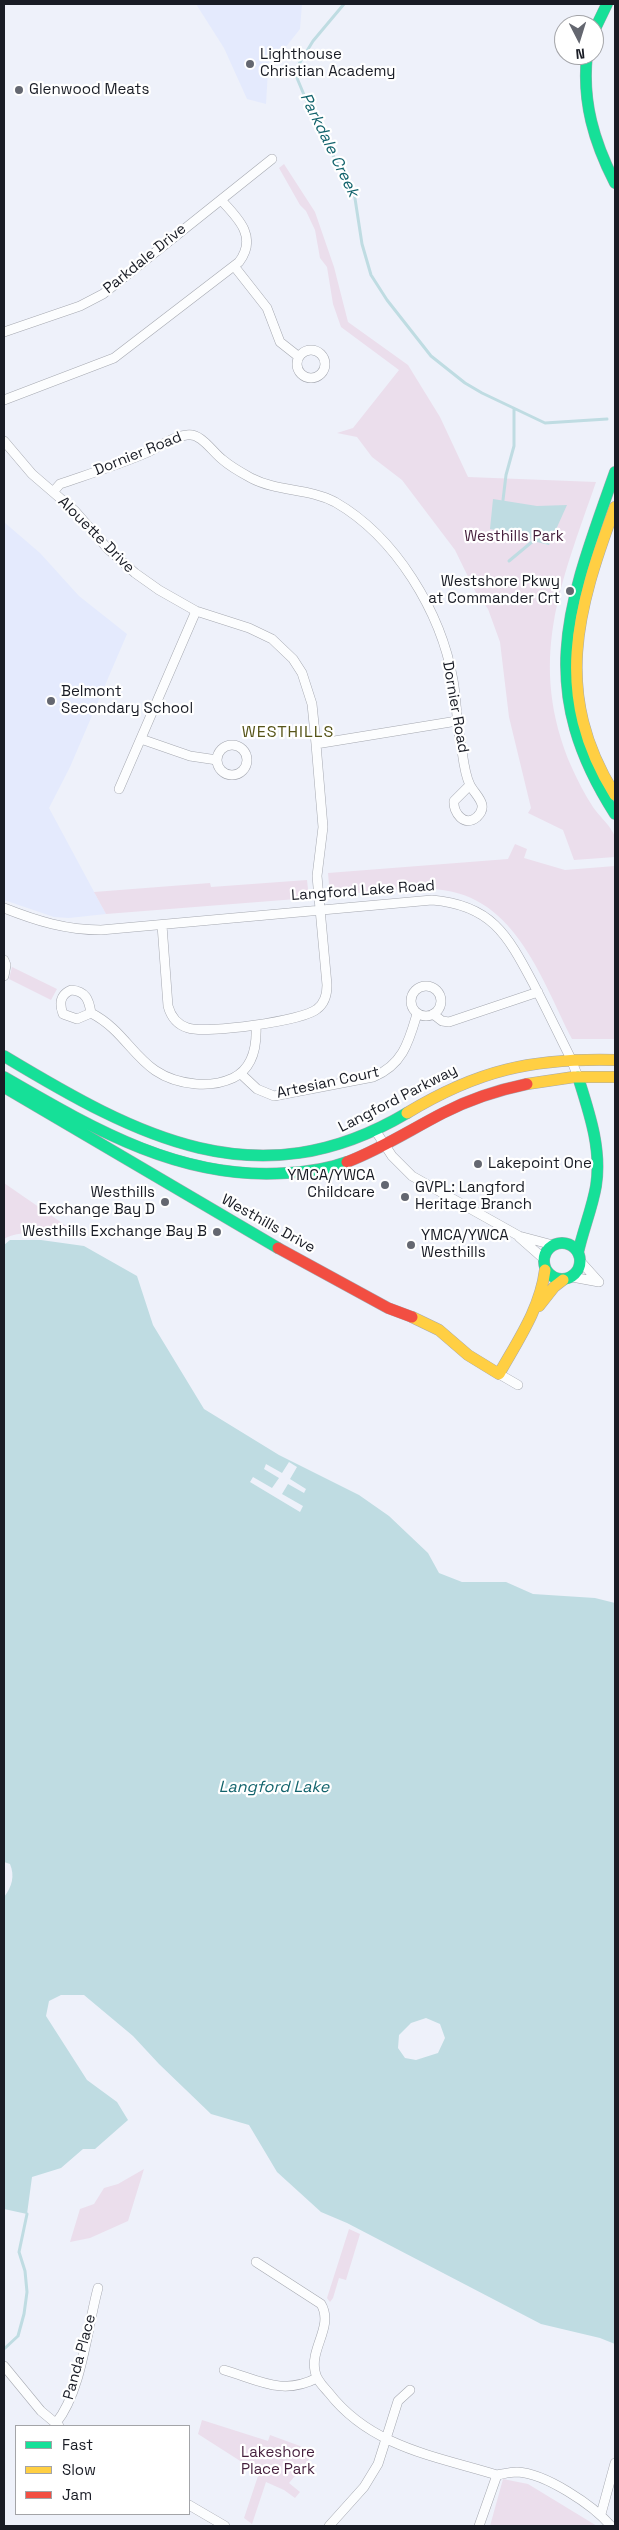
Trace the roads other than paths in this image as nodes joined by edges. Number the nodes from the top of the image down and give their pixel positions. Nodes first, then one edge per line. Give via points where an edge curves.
1 (585, 65) edge
2 (272, 159) dead end
3 (615, 183) edge
4 (221, 200) junction
5 (234, 266) junction
6 (4, 332) edge
7 (299, 357) dead end
8 (4, 400) edge
9 (4, 441) edge
10 (615, 472) edge
11 (53, 492) junction
12 (615, 507) edge
13 (606, 532) edge
14 (196, 611) junction
15 (457, 721) junction
16 (140, 739) junction
17 (316, 744) junction
18 (217, 760) dead end
19 (470, 785) dead end
20 (119, 789) dead end
21 (615, 795) edge
22 (615, 814) edge
23 (4, 908) edge
24 (320, 909) junction
25 (162, 925) junction
26 (4, 960) edge
27 (4, 976) edge
28 (538, 992) junction
29 (91, 1013) dead end
30 (417, 1014) junction
31 (434, 1014) junction
32 (256, 1025) junction
33 (4, 1056) edge
34 (571, 1059) junction
35 (615, 1060) edge
36 (241, 1074) junction
37 (4, 1076) edge
38 (578, 1077) junction
39 (615, 1077) edge
40 (4, 1087) edge
41 (375, 1130) junction
42 (385, 1145) junction
43 (586, 1216) junction
44 (519, 1236) junction
45 (558, 1244) junction
46 (580, 1257) junction
47 (545, 1264) junction
48 (568, 1278) junction
49 (534, 1312) junction
50 (499, 1374) junction
51 (518, 1384) dead end
52 (256, 2262) dead end
53 (98, 2288) dead end
54 (4, 2366) edge
55 (224, 2370) dead end
56 (317, 2378) junction
57 (410, 2390) dead end
58 (58, 2425) edge
59 (387, 2440) junction
60 (615, 2463) edge
61 (497, 2475) junction
62 (190, 2506) edge
63 (601, 2514) junction
64 (225, 2526) edge
65 (329, 2526) edge
66 (479, 2526) edge
67 (611, 2526) edge

1 - 3 main road via 586,108 594,139
2 - 4 street, Parkdale Drive
4 - 5 street via 244,226 248,238 244,256
4 - 6 street, Parkdale Drive via 98,297
5 - 7 street via 267,308 280,342
5 - 8 street via 114,358
9 - 11 street, Alouette Drive via 32,474
10 - 13 main road
11 - 14 street, Alouette Drive via 135,573
11 - 15 street, Dornier Road via 60,484 190,435 201,439 222,460 269,486 313,494 334,502 382,542 403,566 423,598 439,630 449,663
12 - 13 main road
13 - 21 main road via 581,609 576,658 581,713 589,742
13 - 22 main road via 570,606 565,653 571,712 582,751
14 - 16 street
14 - 17 street, Alouette Drive via 262,633 283,648 302,673 308,687
15 - 17 street
15 - 19 street, Dornier Road
16 - 18 street via 190,756
16 - 20 street
17 - 24 street, Alouette Drive via 323,827 317,866
23 - 25 street, Langford Lake Road via 73,929
24 - 25 street, Langford Lake Road
24 - 28 street, Langford Lake Road via 432,900 465,906 491,920 507,936
24 - 32 street, Alouette Drive via 327,985 324,1002 308,1015
25 - 32 street via 168,1006 176,1020 197,1030
26 - 27 street
28 - 31 street via 449,1022
28 - 34 street, Langford Lake Road
29 - 36 street via 108,1024 146,1065 165,1076 205,1084 222,1082
30 - 31 street
30 - 31 street, Artesian Court via 411,1005 413,993 422,986 429,986 441,998
30 - 36 street, Artesian Court via 403,1054 388,1070 373,1077 274,1096 257,1089
32 - 36 street via 256,1048
33 - 41 main road, Langford Parkway via 95,1109 139,1130 210,1150 291,1155 330,1148
34 - 35 main road, Langford Parkway
34 - 38 street, Langford Lake Road
34 - 41 main road, Langford Parkway via 538,1061 474,1078
37 - 42 main road via 107,1135 169,1160 207,1169 258,1174 307,1172 336,1166
38 - 39 main road
38 - 42 main road via 526,1084 486,1095 453,1108
38 - 43 main road, Langford Lake Road via 591,1120 597,1161 596,1185
40 - 50 main road, Westhills Drive via 295,1258 388,1308 426,1322 468,1356
41 - 42 street
42 - 44 street via 412,1176
43 - 45 main road, Langford Lake Road
43 - 46 main road, Langford Lake Road
44 - 45 street
44 - 47 street
45 - 46 main road via 573,1246
45 - 47 main road
46 - 48 main road via 578,1270
46 - 48 street via 599,1282
47 - 48 main road via 553,1278
47 - 49 main road via 545,1280
48 - 49 main road via 554,1287
49 - 50 main road
50 - 51 street, Westhills Drive
52 - 56 street via 314,2298 325,2310 314,2358
53 - 58 street, Panda Place via 77,2375 66,2412
54 - 58 street
55 - 56 street via 286,2388
56 - 59 street via 353,2420
57 - 59 street via 398,2401
59 - 61 street
59 - 65 street via 364,2487
60 - 63 street
61 - 63 street via 518,2472 542,2478
61 - 66 street
62 - 64 street
63 - 67 street

